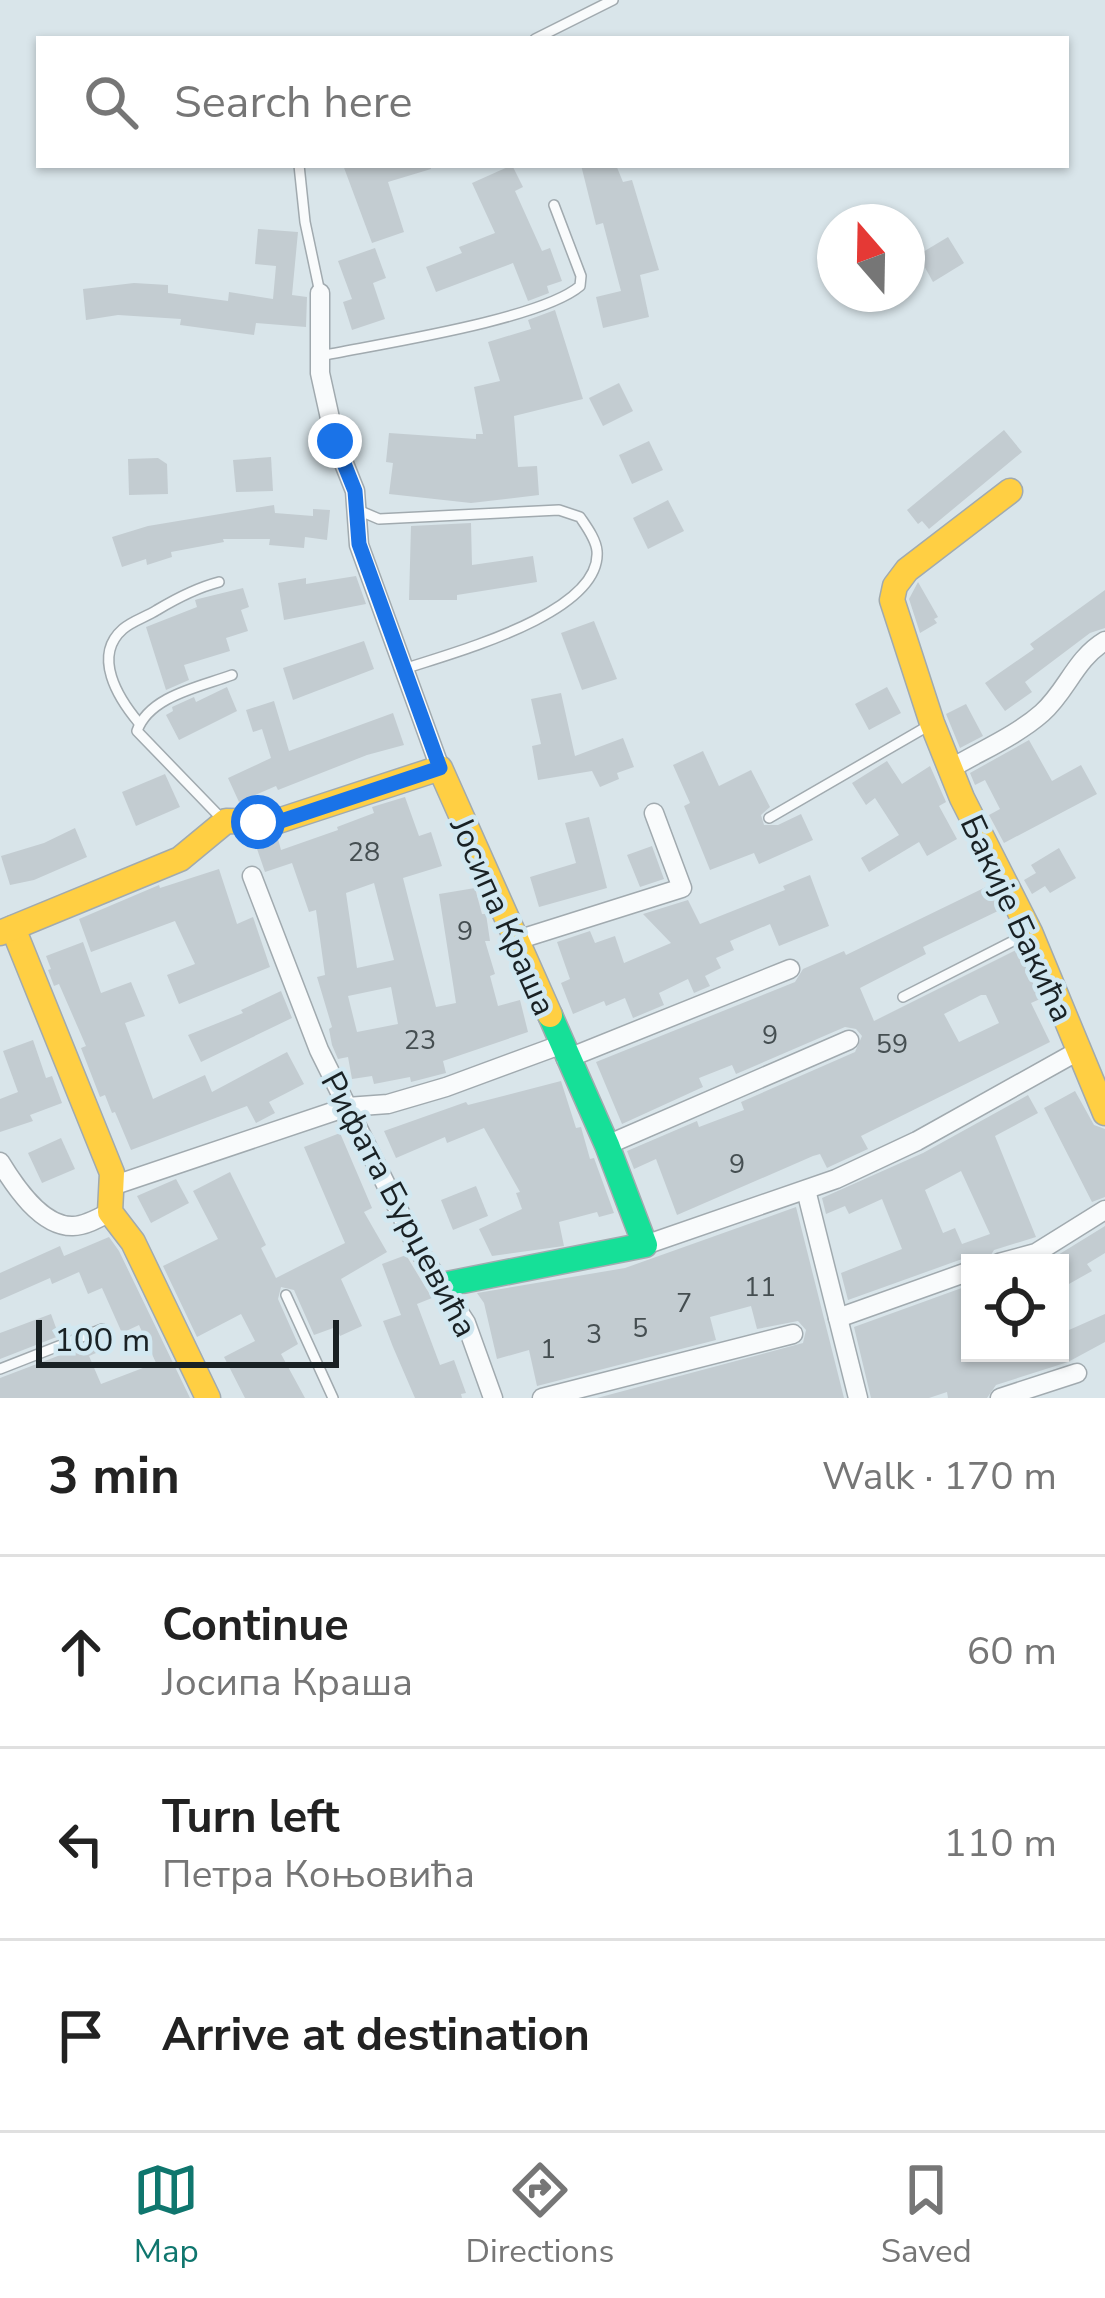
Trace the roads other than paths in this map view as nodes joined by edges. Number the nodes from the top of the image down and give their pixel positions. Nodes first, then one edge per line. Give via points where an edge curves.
1 (614, 0) edge
2 (541, 36) edge
3 (299, 168) edge
4 (554, 205) dead end
5 (320, 292) joint
6 (320, 356) junction
7 (1010, 491) dead end
8 (358, 510) junction
9 (219, 582) dead end
10 (1105, 641) edge
11 (404, 669) junction
12 (232, 675) dead end
13 (139, 723) junction
14 (932, 723) junction
15 (440, 768) junction
16 (950, 769) junction
17 (654, 813) dead end
18 (769, 818) dead end
19 (226, 821) junction
20 (252, 876) dead end
21 (7, 931) edge
22 (1030, 932) junction
23 (517, 940) junction
24 (790, 969) dead end
25 (903, 997) dead end
26 (850, 1040) dead end
27 (1080, 1050) junction
28 (563, 1052) junction
29 (346, 1107) junction
30 (1105, 1113) edge
31 (607, 1145) junction
32 (0, 1162) edge
33 (806, 1190) junction
34 (111, 1199) junction
35 (1105, 1210) edge
36 (645, 1245) junction
37 (1029, 1254) edge
38 (961, 1274) edge
39 (442, 1285) junction
40 (286, 1295) dead end
41 (838, 1318) junction
42 (101, 1329) dead end
43 (793, 1334) dead end
44 (0, 1369) edge
45 (1077, 1373) dead end
46 (208, 1398) edge
47 (334, 1398) edge
48 (493, 1398) edge
49 (542, 1398) edge
50 (858, 1398) edge
51 (1000, 1398) edge

1 - 2 lane
3 - 5 lane
4 - 6 lane via 581,276 570,295
5 - 6 street
6 - 8 street via 329,419
7 - 14 street, Бакије Бакића via 895,586 898,625
8 - 11 street via 359,544
8 - 11 lane via 379,519 559,510 580,517 597,550 582,589 561,608
9 - 13 lane via 126,626 110,642 113,684
10 - 16 street via 1082,658 1038,717
11 - 15 street
12 - 13 lane via 165,700
13 - 19 lane via 140,738
14 - 16 street, Бакије Бакића
14 - 18 lane
15 - 19 street via 275,823
15 - 23 street, Јосипа Краша
16 - 22 street, Бакије Бакића
17 - 23 street via 682,888
19 - 21 street via 180,859
20 - 29 street, Рифата Бурџевића
21 - 34 street via 112,1173
22 - 25 lane
22 - 27 street, Бакије Бакића
23 - 28 street, Јосипа Краша
24 - 28 street
26 - 31 street
27 - 30 street, Бакије Бакића
27 - 33 street via 916,1141
28 - 29 street via 388,1104
28 - 31 street, Јосипа Краша
29 - 34 street
29 - 39 street, Рифата Бурџевића
31 - 36 street, Јосипа Краша
32 - 34 street via 43,1215 62,1225 76,1227
33 - 36 street
33 - 41 street
34 - 46 street
35 - 37 street
36 - 39 street
38 - 41 street
39 - 48 street, Рифата Бурџевића via 466,1323
40 - 47 lane
41 - 50 street
42 - 44 lane
43 - 49 street
45 - 51 street

